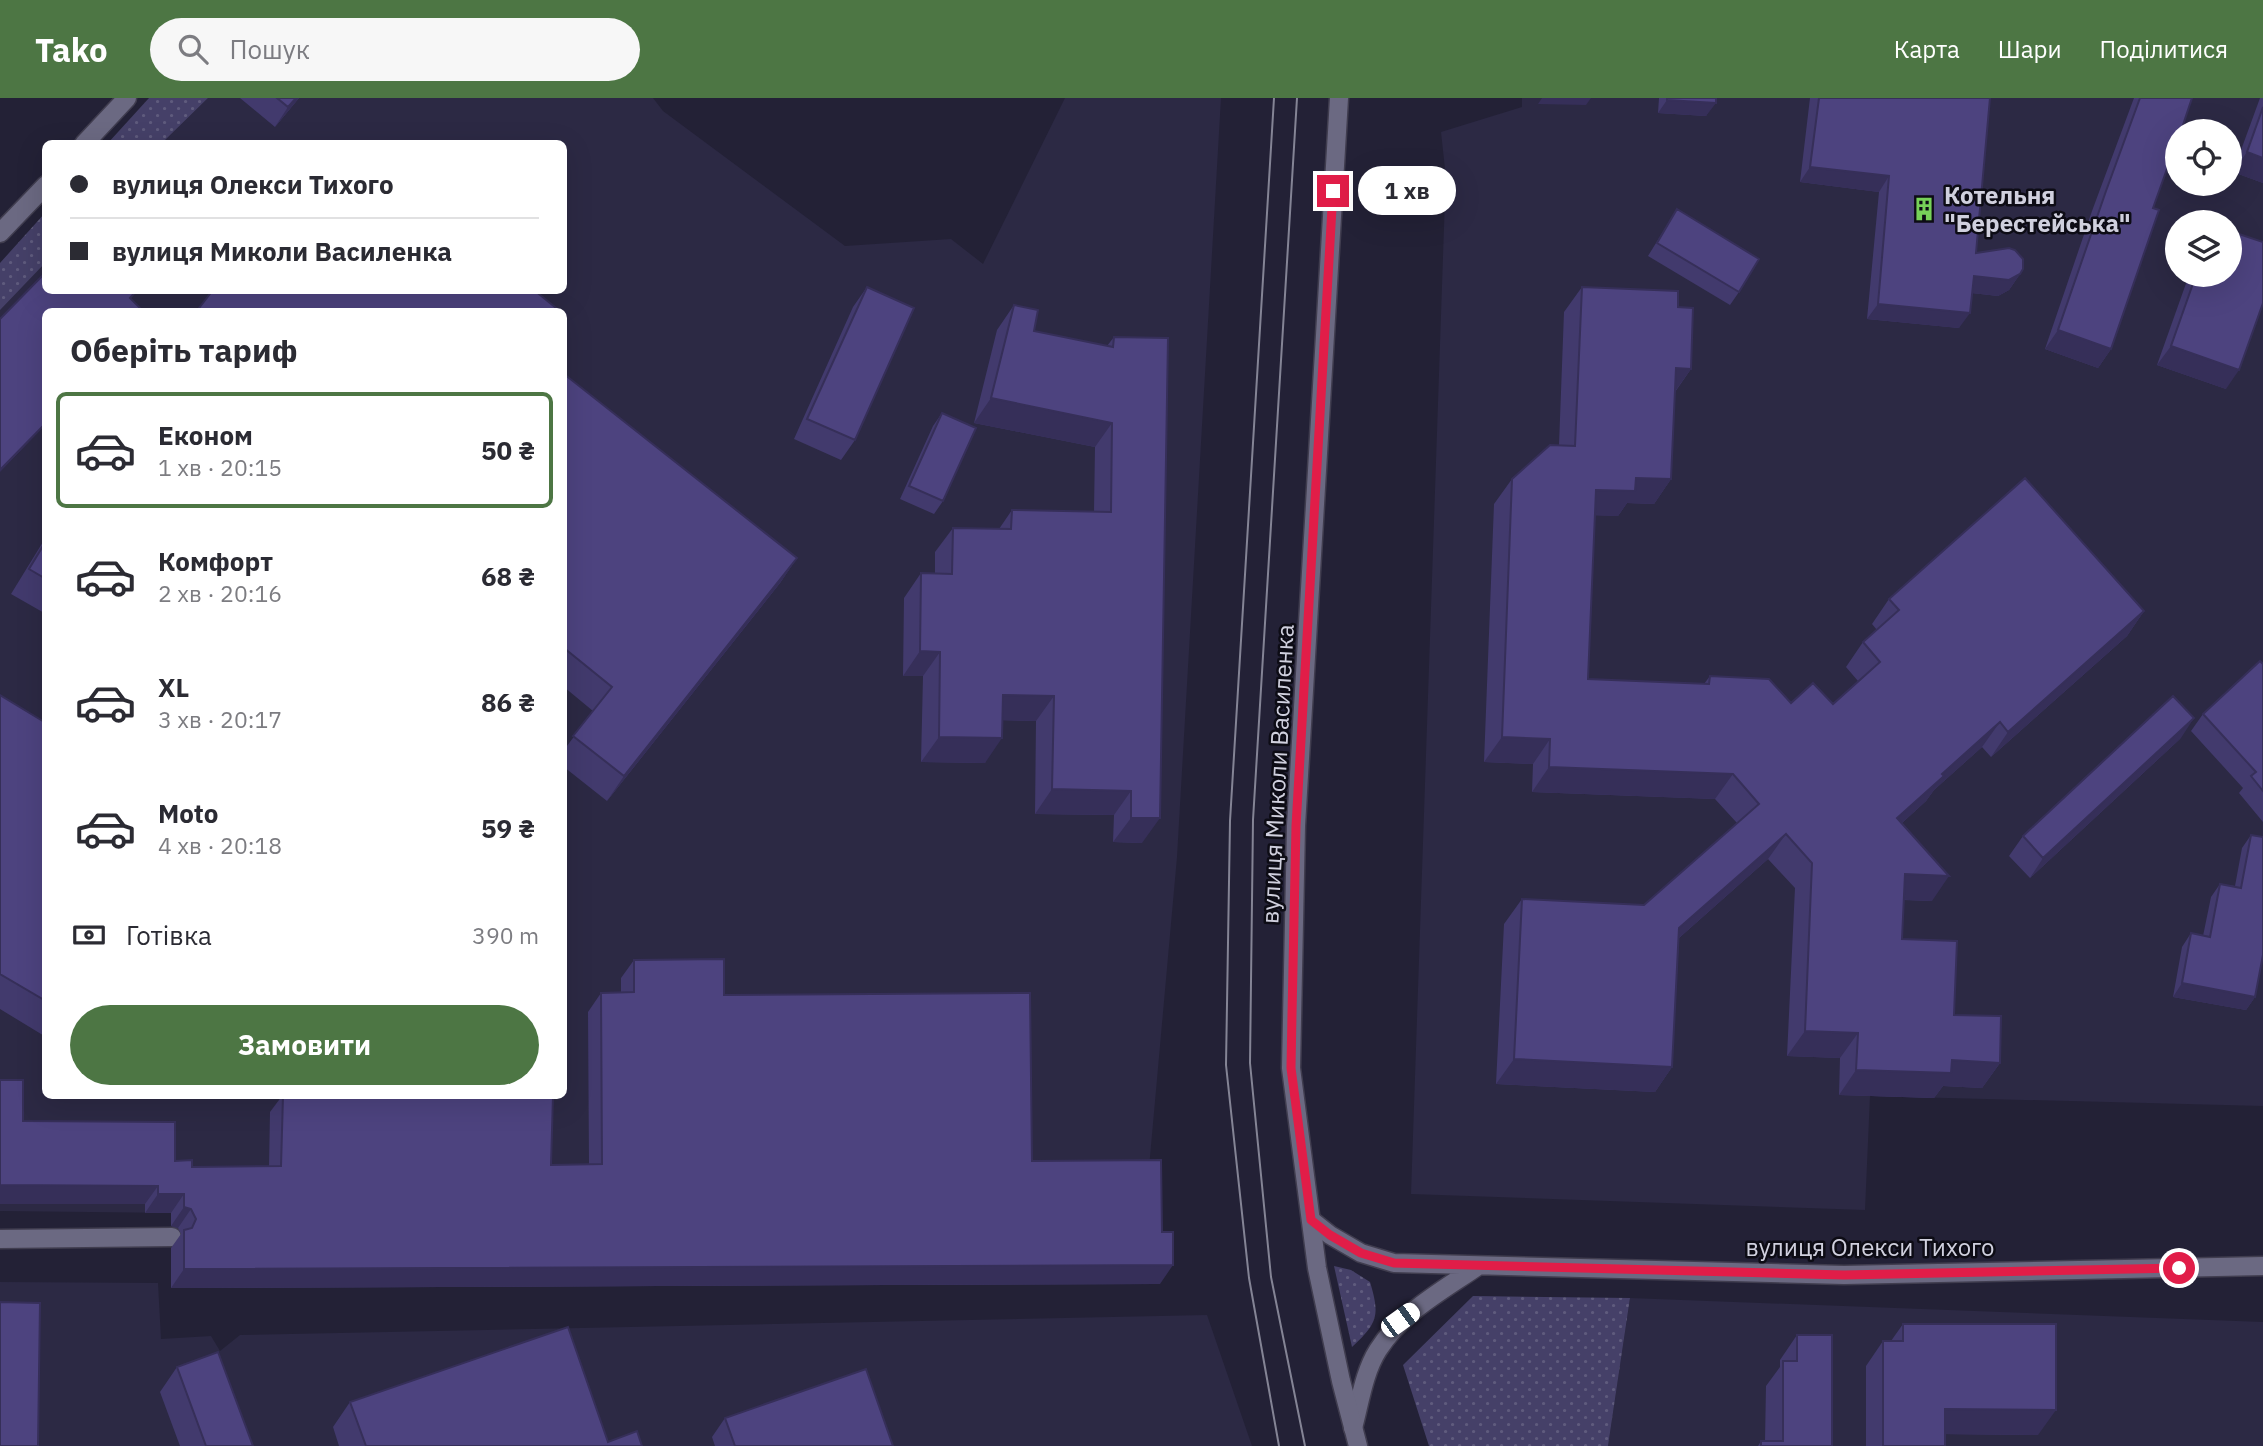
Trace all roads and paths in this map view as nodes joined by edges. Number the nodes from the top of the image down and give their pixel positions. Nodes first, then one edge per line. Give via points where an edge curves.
1 (128, 98) edge
2 (1339, 98) edge
3 (88, 140) edge
4 (42, 188) edge
5 (0, 233) edge
6 (1311, 1220) junction
7 (172, 1237) dead end
8 (0, 1239) edge
9 (1478, 1266) junction
10 (2263, 1266) edge
11 (1353, 1428) junction
12 (1358, 1446) edge

1 - 3 street
2 - 6 street, вулиця Миколи Василенка via 1296,853 1291,1068
4 - 5 street
6 - 9 street, вулиця Олекси Тихого via 1361,1253 1394,1263
6 - 11 street, вулиця Миколи Василенка via 1317,1268
7 - 8 street
9 - 10 street, вулиця Олекси Тихого via 1844,1275
9 - 11 street via 1400,1320 1378,1351
11 - 12 street, вулиця Миколи Василенка

